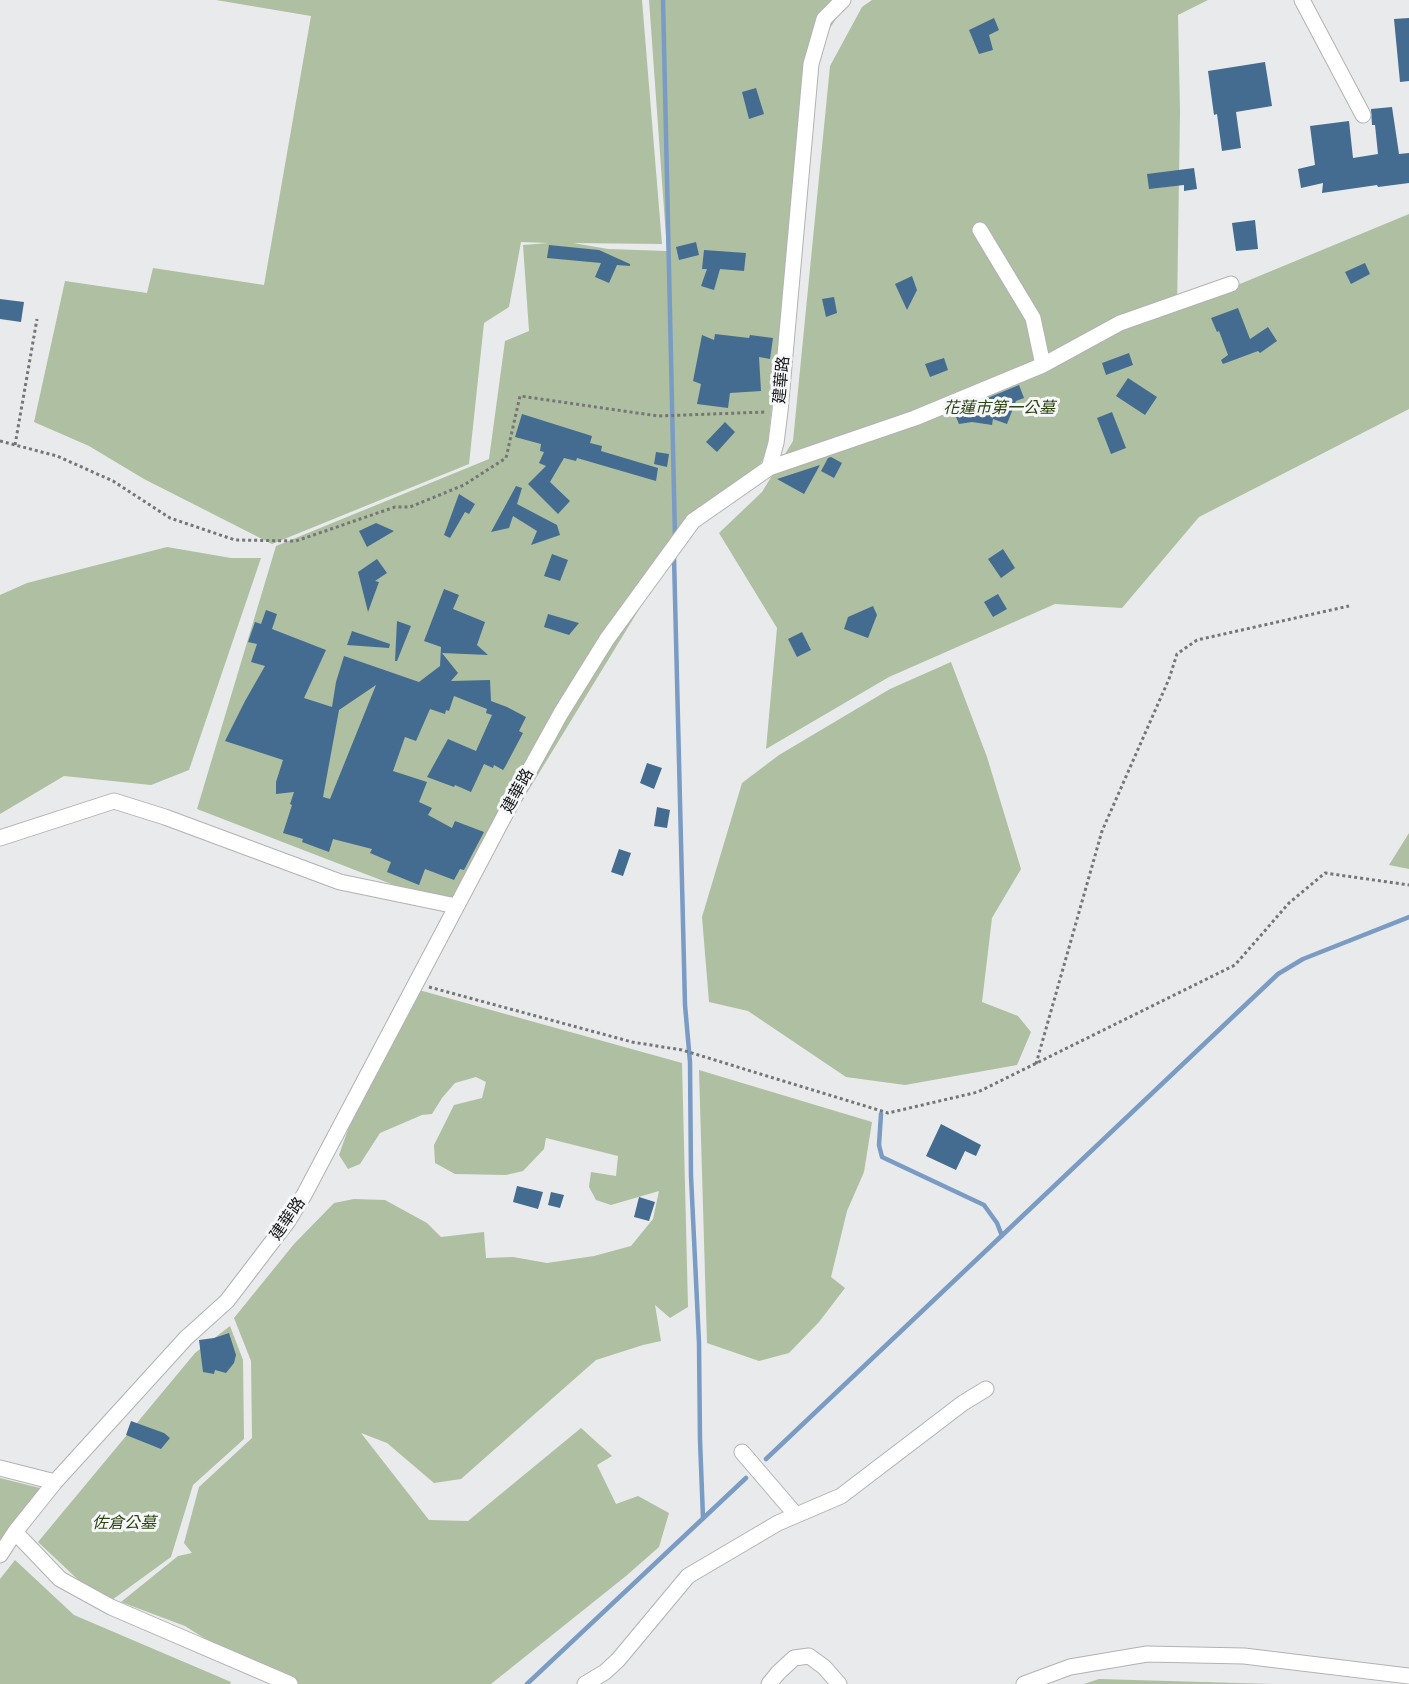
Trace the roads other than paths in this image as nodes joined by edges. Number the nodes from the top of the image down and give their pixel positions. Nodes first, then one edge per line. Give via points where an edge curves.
1 (843, 0) edge
2 (1302, 0) edge
3 (1363, 115) dead end
4 (980, 231) dead end
5 (1231, 284) dead end
6 (1043, 365) junction
7 (769, 468) junction
8 (0, 838) edge
9 (456, 906) junction
10 (986, 1389) dead end
11 (742, 1452) dead end
12 (0, 1468) edge
13 (55, 1482) junction
14 (796, 1515) junction
15 (15, 1532) junction
16 (0, 1555) edge
17 (1409, 1676) edge
18 (290, 1684) edge
19 (585, 1684) edge
20 (769, 1684) edge
21 (839, 1684) edge
22 (1024, 1684) edge

1 - 7 street, 建華路 via 824,19 811,64 780,411
2 - 3 street
4 - 6 street via 1033,318
5 - 6 street via 1120,323
6 - 7 street via 915,418
7 - 9 street, 建華路 via 693,521 607,639 561,713
8 - 9 street via 114,801 339,882
9 - 13 street, 建華路 via 288,1221 227,1301 186,1338
10 - 14 street via 841,1496
11 - 14 street
12 - 13 street
13 - 15 street, 建華路
14 - 19 street via 688,1576 618,1660
15 - 16 street, 建華路
15 - 18 street via 60,1579 111,1607
17 - 22 street via 1244,1656 1147,1654 1070,1667
20 - 21 street via 794,1658 809,1656

